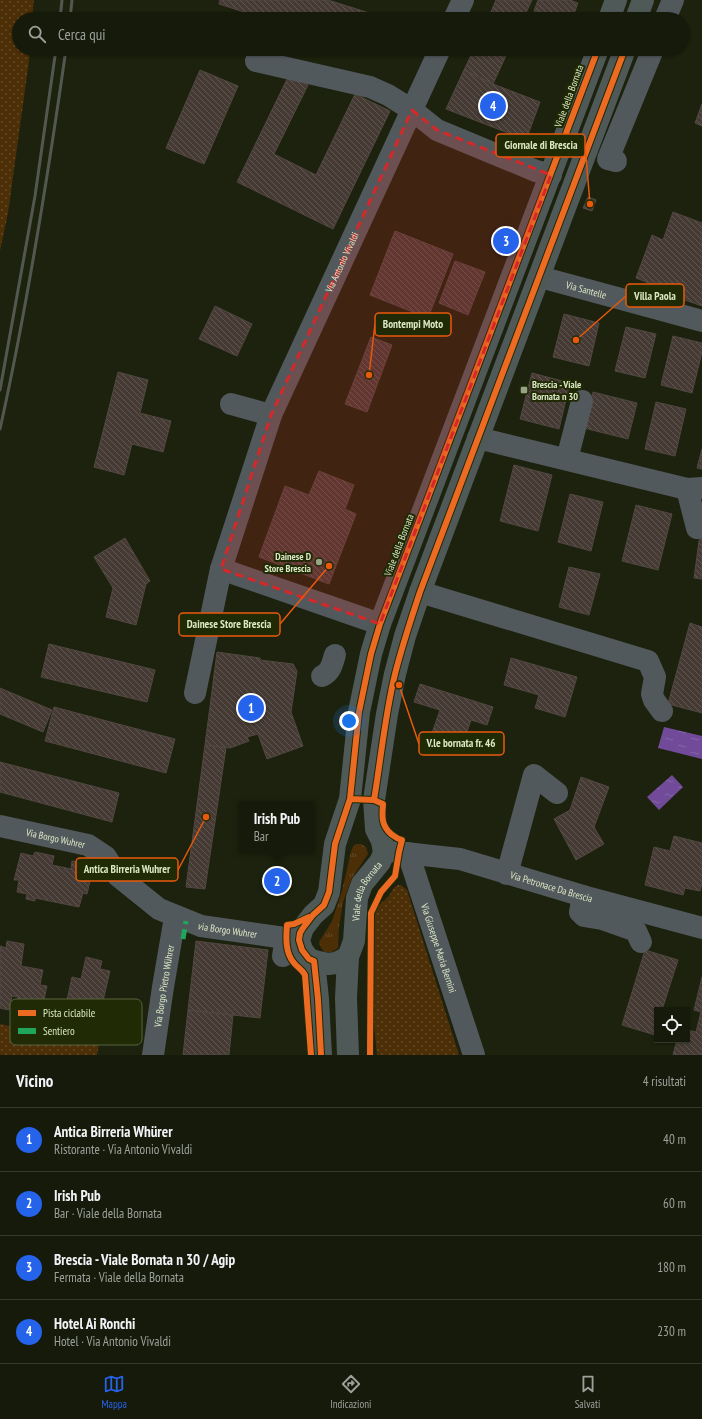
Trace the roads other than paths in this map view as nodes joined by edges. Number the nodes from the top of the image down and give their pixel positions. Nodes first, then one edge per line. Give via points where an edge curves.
1 (463, 0) edge
2 (616, 0) edge
3 (643, 0) edge
4 (672, 0) edge
5 (457, 12) edge
6 (612, 12) edge
7 (639, 12) edge
8 (668, 12) edge
9 (437, 56) edge
10 (595, 56) edge
11 (622, 56) edge
12 (649, 56) edge
13 (256, 61) dead end
14 (412, 110) junction
15 (616, 161) dead end
16 (550, 175) junction
17 (540, 277) junction
18 (702, 321) edge
19 (582, 400) dead end
20 (231, 404) dead end
21 (271, 415) junction
22 (478, 438) junction
23 (567, 460) junction
24 (695, 488) edge
25 (697, 528) dead end
26 (221, 569) junction
27 (420, 592) junction
28 (380, 624) junction
29 (335, 656) dead end
30 (322, 676) dead end
31 (195, 692) dead end
32 (662, 711) dead end
33 (557, 793) dead end
34 (0, 826) edge
35 (337, 838) junction
36 (389, 848) junction
37 (128, 870) dead end
38 (507, 874) junction
39 (584, 896) junction
40 (181, 922) junction
41 (698, 927) edge
42 (641, 942) dead end
43 (289, 945) junction
44 (348, 957) junction
45 (314, 961) junction
46 (153, 1055) edge
47 (321, 1055) edge
48 (348, 1055) edge
49 (474, 1055) edge

1 - 5 street
2 - 6 main road
3 - 7 main road
4 - 8 street
9 - 14 street, Via Antonio Vivaldi
10 - 16 main road, Viale della Bornata
11 - 17 main road
12 - 15 street via 608,159
13 - 14 street via 370,87
14 - 16 street via 437,130
14 - 21 street, Via Antonio Vivaldi
16 - 28 main road, Viale della Bornata
17 - 18 street, Via Santelle
17 - 22 main road
19 - 23 street
20 - 21 street
21 - 26 street, Via Antonio Vivaldi
22 - 23 street
22 - 27 main road
23 - 24 street
24 - 25 street
26 - 28 street
26 - 31 street, Via Antonio Vivaldi
27 - 32 street via 648,661 655,677 652,694
27 - 36 main road via 395,674 374,800
28 - 35 main road, Viale della Bornata via 359,712 350,799
29 - 30 street via 327,674
33 - 38 street via 534,775
34 - 40 street, Via Borgo Wuhrer via 88,845 106,857 118,876
35 - 36 main road via 354,825 365,825
35 - 43 main road, Viale della Bornata via 329,892 324,905
36 - 38 street, Via Petronace Da Brescia via 460,859
36 - 44 main road, Viale della Bornata via 362,884 357,898 354,941
36 - 49 street, Via Giuseppe Maria Bernini via 419,882
37 - 40 street via 174,902
38 - 39 street, Via Petronace Da Brescia
39 - 41 street, Via Petronace Da Brescia
39 - 42 street via 580,912 584,916 602,919 636,931
40 - 43 street, via Borgo Wuhrer
40 - 46 street, Via Borgo Pietro Wührer via 163,987
43 - 45 main road via 302,950
44 - 45 main road via 332,964
44 - 48 main road, Viale della Bornata
45 - 47 main road

